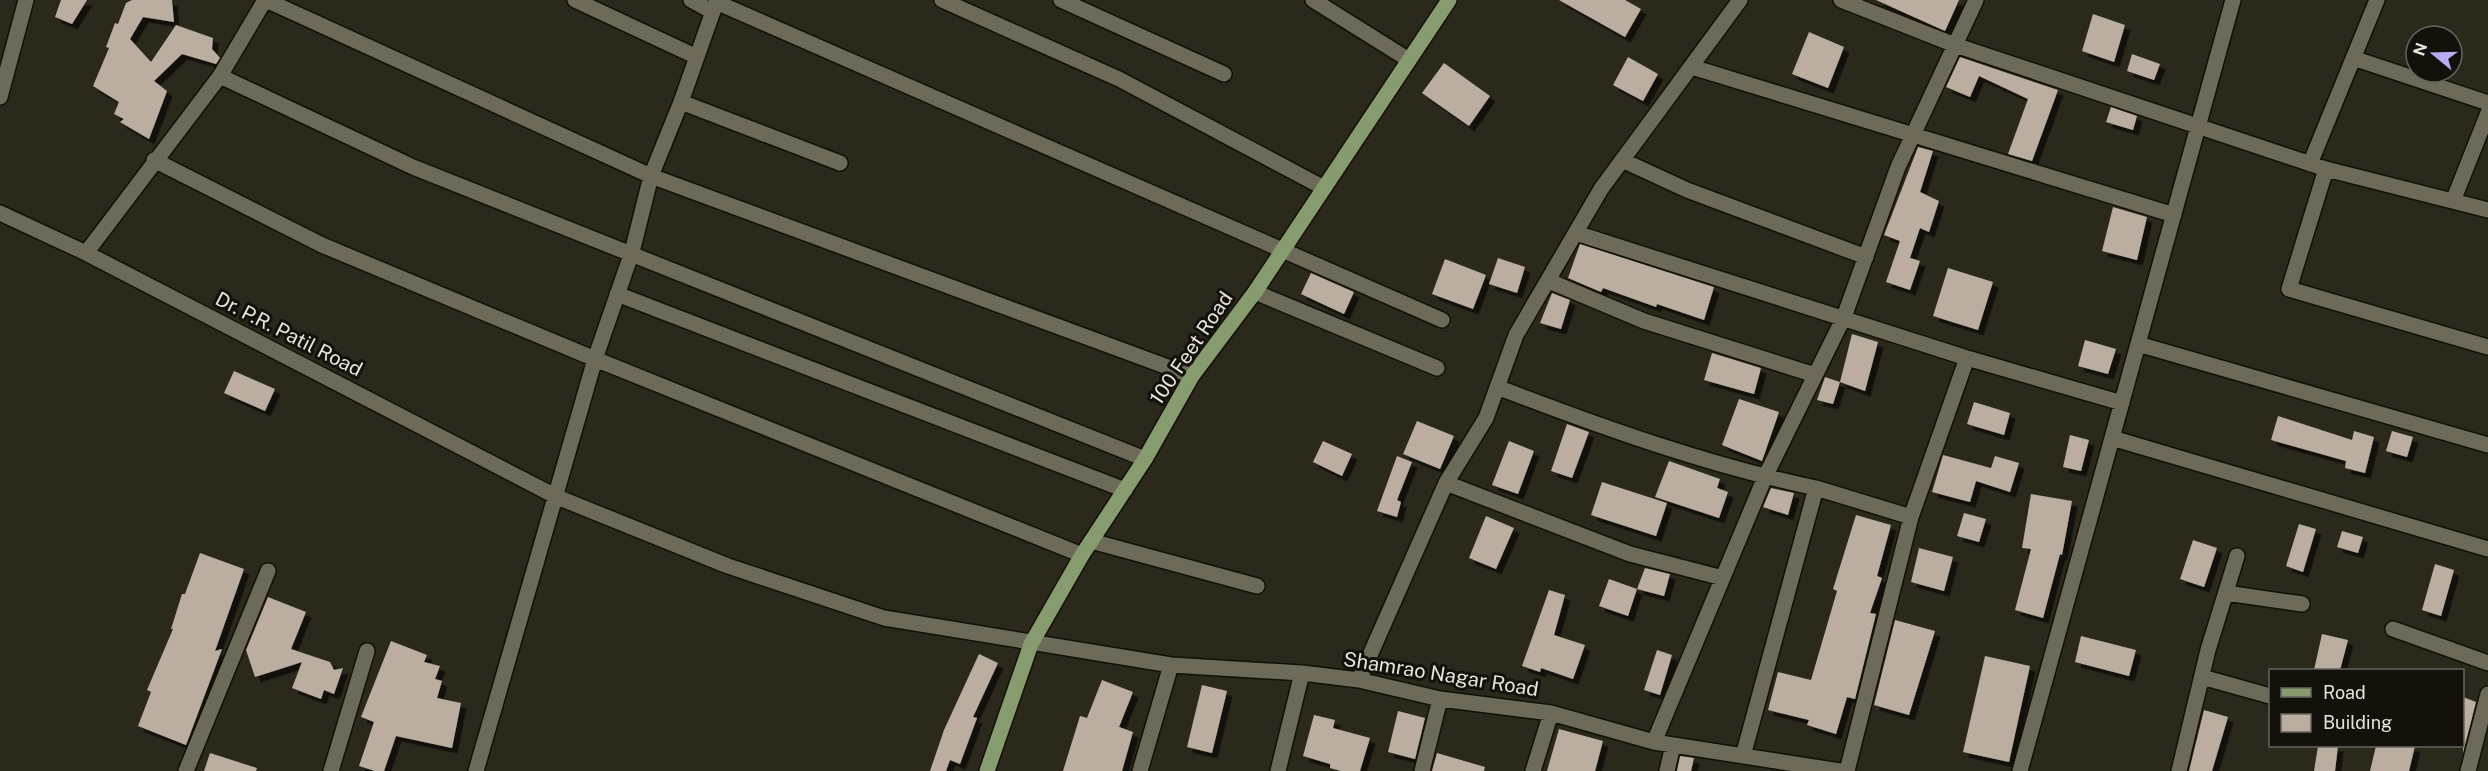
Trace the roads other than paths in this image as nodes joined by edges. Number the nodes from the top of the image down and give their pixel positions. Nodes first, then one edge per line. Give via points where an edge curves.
1 (26, 0) edge
2 (266, 0) edge
3 (575, 0) edge
4 (691, 0) edge
5 (942, 0) edge
6 (1061, 0) edge
7 (1313, 0) edge
8 (1449, 0) edge
9 (1740, 0) edge
10 (1841, 0) edge
11 (1976, 0) edge
12 (2233, 0) edge
13 (2376, 0) edge
14 (716, 5) edge
15 (1955, 45) junction
16 (697, 57) junction
17 (2353, 58) junction
18 (1409, 60) junction
19 (5, 61) edge
20 (1692, 67) junction
21 (1224, 74) dead end
22 (220, 76) junction
23 (0, 97) edge
24 (681, 102) junction
25 (2488, 103) edge
26 (2488, 113) edge
27 (2198, 125) junction
28 (1912, 136) junction
29 (154, 160) junction
30 (1622, 160) junction
31 (840, 163) dead end
32 (2310, 164) junction
33 (2326, 169) junction
34 (651, 176) junction
35 (1324, 188) junction
36 (2453, 201) junction
37 (2488, 210) edge
38 (0, 213) edge
39 (2174, 215) junction
40 (1576, 233) junction
41 (1282, 251) junction
42 (632, 252) junction
43 (86, 253) junction
44 (1866, 257) junction
45 (1549, 281) junction
46 (1255, 292) junction
47 (617, 294) junction
48 (1844, 317) junction
49 (1442, 320) dead end
50 (2138, 344) junction
51 (2488, 347) edge
52 (1967, 358) junction
53 (595, 359) junction
54 (1437, 368) dead end
55 (1815, 375) junction
56 (1192, 376) junction
57 (1497, 387) junction
58 (2122, 403) junction
59 (2112, 438) junction
60 (2488, 445) edge
61 (1145, 459) junction
62 (1765, 477) junction
63 (1446, 483) junction
64 (1816, 488) junction
65 (1125, 490) junction
66 (557, 496) junction
67 (1911, 517) junction
68 (1091, 541) junction
69 (2488, 549) edge
70 (1082, 555) junction
71 (2237, 556) dead end
72 (268, 571) dead end
73 (1723, 578) junction
74 (1257, 586) dead end
75 (2226, 593) junction
76 (2302, 604) dead end
77 (2393, 629) dead end
78 (1031, 644) junction
79 (367, 651) dead end
80 (2488, 663) edge
81 (1171, 665) junction
82 (1302, 673) junction
83 (2202, 677) junction
84 (1359, 680) junction
85 (2488, 694) edge
86 (2269, 695) edge
87 (1440, 699) junction
88 (1551, 713) junction
89 (1654, 742) junction
90 (1673, 745) junction
91 (1743, 756) junction
92 (1795, 767) edge
93 (186, 771) edge
94 (331, 771) edge
95 (476, 771) edge
96 (987, 771) edge
97 (1140, 771) edge
98 (1278, 771) edge
99 (1422, 771) edge
100 (1533, 771) edge
101 (1667, 771) edge
102 (1840, 771) edge
103 (1847, 771) edge
104 (2020, 771) edge
105 (2179, 771) edge
106 (2468, 771) edge

1 - 19 street
2 - 22 street
2 - 34 street
3 - 16 street
4 - 14 street
5 - 35 street via 1119,79
6 - 21 street
7 - 18 street
8 - 18 main road, 100 Feet Road
9 - 20 street
10 - 15 street
11 - 15 street
12 - 27 street
13 - 17 street
14 - 16 street
14 - 41 street
15 - 27 street
15 - 28 street
16 - 24 street
17 - 25 street
17 - 32 street
18 - 35 main road, 100 Feet Road
19 - 23 street
20 - 28 street
20 - 30 street
22 - 29 street
22 - 42 street via 413,166
24 - 31 street
24 - 34 street
26 - 36 street
27 - 32 street
27 - 39 street
28 - 39 street
28 - 44 street
29 - 43 street
29 - 53 street via 322,245
30 - 40 street via 1600,189
30 - 44 street via 1687,190
32 - 33 street
33 - 36 street
33 - 51 street via 2289,289
34 - 42 street
34 - 56 street
35 - 41 main road, 100 Feet Road
36 - 37 street
38 - 43 street, Dr. P.R. Patil Road
39 - 50 street
40 - 45 street
40 - 48 street
41 - 46 main road, 100 Feet Road
41 - 49 street
42 - 47 street
42 - 61 street
43 - 66 street, Dr. P.R. Patil Road
44 - 48 street
45 - 55 street via 1644,321
45 - 57 street via 1516,335
46 - 54 street
46 - 56 main road, 100 Feet Road
47 - 53 street
47 - 65 street
48 - 52 street
48 - 55 street
50 - 58 street
50 - 60 street
52 - 58 street
52 - 67 street
53 - 66 street
53 - 70 street
55 - 62 street
56 - 61 main road, 100 Feet Road
57 - 62 street via 1605,428
57 - 63 street via 1486,418
58 - 59 street
59 - 69 street
59 - 104 street
61 - 65 main road, 100 Feet Road
62 - 64 street
62 - 73 street
63 - 73 street via 1630,554
63 - 84 street
64 - 67 street
64 - 91 street
65 - 68 main road, 100 Feet Road
66 - 78 street, Dr. P.R. Patil Road via 728,566 884,618
66 - 95 street
67 - 103 street
68 - 70 main road, 100 Feet Road
68 - 74 street
70 - 78 main road, 100 Feet Road
71 - 75 street
72 - 93 street
73 - 89 street
75 - 76 street
75 - 83 street
77 - 80 street
78 - 81 street, Shamrao Nagar Road
78 - 96 main road, 100 Feet Road
79 - 94 street
81 - 82 street, Shamrao Nagar Road
81 - 97 street
82 - 84 street, Shamrao Nagar Road
82 - 98 street
83 - 86 street
83 - 105 street
84 - 87 street, Shamrao Nagar Road
85 - 106 street
87 - 88 street, Shamrao Nagar Road
87 - 99 street
88 - 89 street, Shamrao Nagar Road
88 - 100 street
89 - 90 street, Shamrao Nagar Road
90 - 91 street, Shamrao Nagar Road
90 - 101 street
91 - 92 street, Shamrao Nagar Road
92 - 102 street, Shamrao Nagar Road

